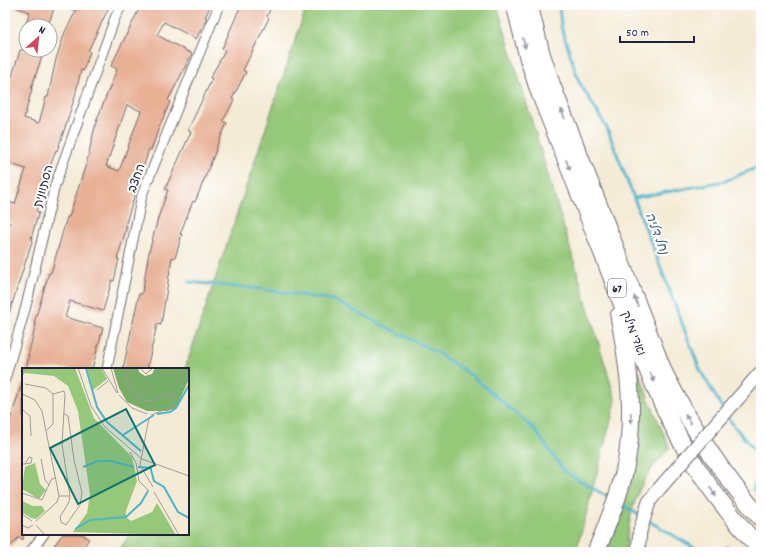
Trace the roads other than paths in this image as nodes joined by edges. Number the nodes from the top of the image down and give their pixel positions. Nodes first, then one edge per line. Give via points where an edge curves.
1 (122, 5) edge
2 (219, 5) edge
3 (515, 5) edge
4 (529, 5) edge
5 (594, 230) junction
6 (107, 368) edge
7 (761, 372) edge
8 (5, 379) edge
9 (761, 518) edge
10 (43, 535) edge
11 (761, 550) edge
12 (30, 552) edge
13 (596, 552) edge
14 (638, 552) edge

1 - 8 street, הסתוונית via 115,18 55,185 26,306
2 - 6 street, החצב via 142,195
3 -> 5 highway, ואדי מילק / 67 via 539,91
9 -> 4 highway, ואדי מילק / 67 via 705,446 664,373 552,86
5 -> 11 highway, ואדי מילק / 67 via 652,378 690,457 717,497
5 -> 13 highway via 618,310 623,336 631,424 625,469
7 - 14 street, bridge via 649,502 640,531
10 - 12 street

